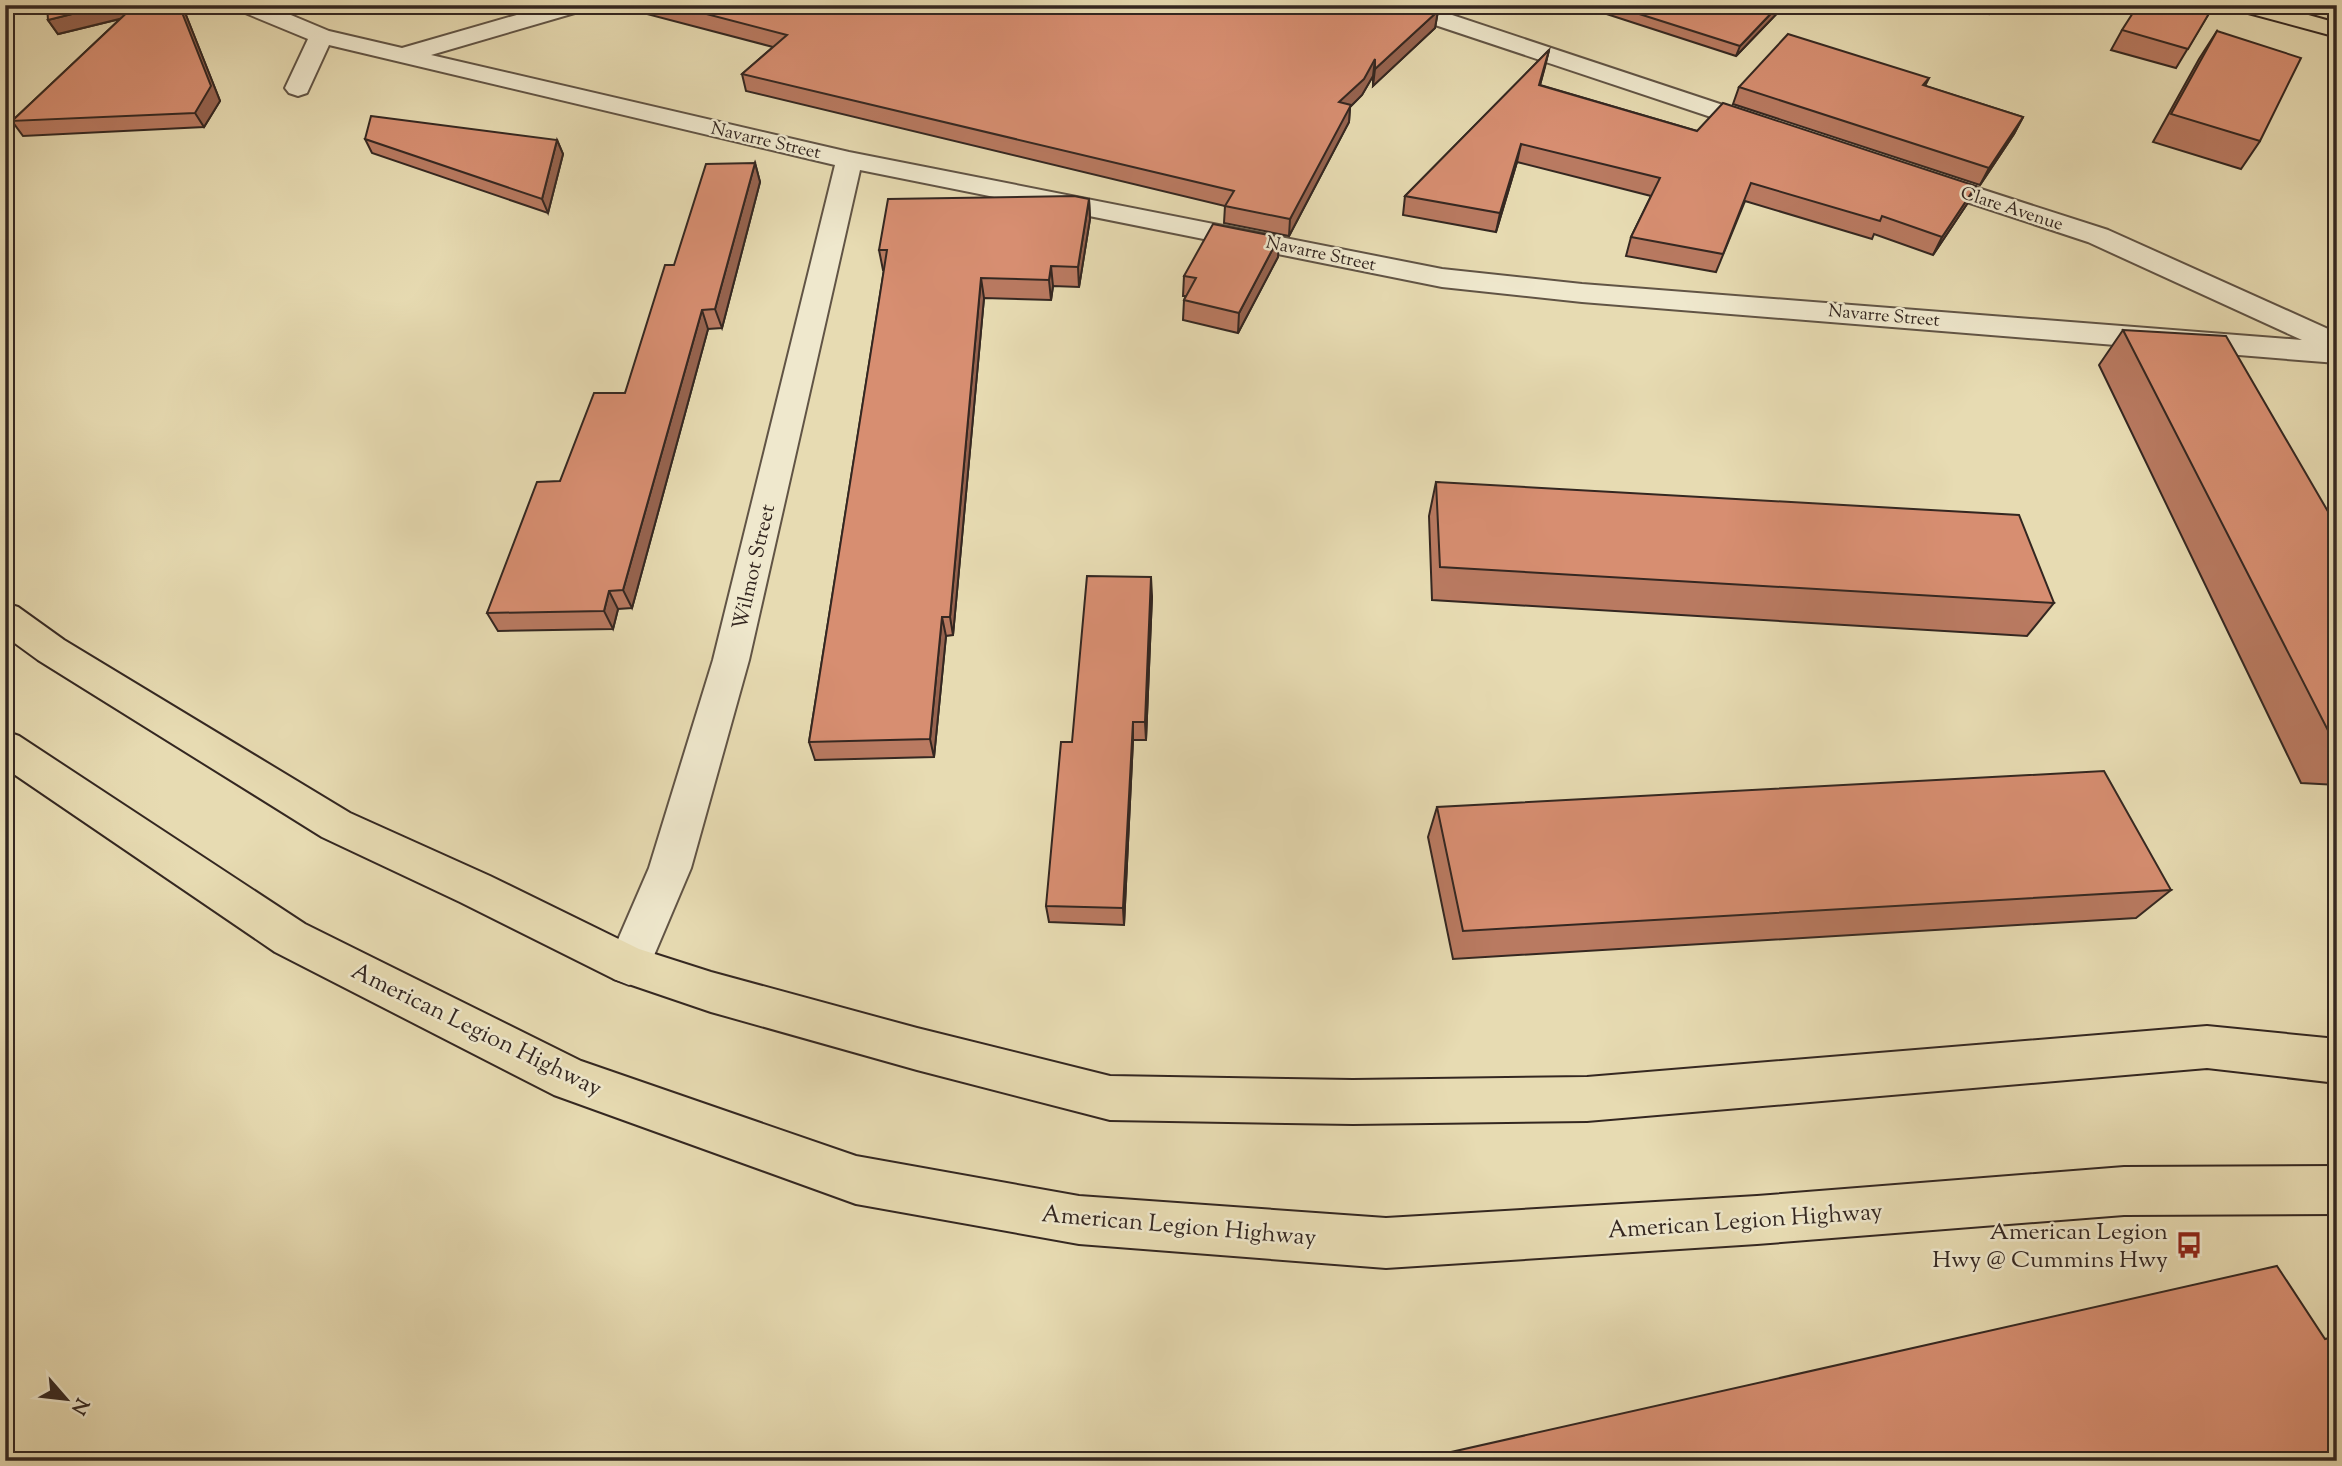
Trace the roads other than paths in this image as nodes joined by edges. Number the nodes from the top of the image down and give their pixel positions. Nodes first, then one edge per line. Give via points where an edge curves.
1 (246, 5) edge
2 (577, 5) edge
3 (1398, 5) edge
4 (2245, 5) edge
5 (2327, 5) edge
6 (2337, 8) edge
7 (2337, 30) edge
8 (321, 36) junction
9 (403, 55) junction
10 (298, 88) dead end
11 (1785, 134) edge
12 (849, 160) junction
13 (1903, 172) edge
14 (2337, 344) edge
15 (2337, 353) edge
16 (5, 617) edge
17 (5, 747) edge
18 (629, 965) junction
19 (2337, 1061) edge
20 (2337, 1190) edge

1 - 8 street, Navarre Street
2 - 9 street
3 - 11 street
4 - 7 main road
5 - 6 main road
8 - 9 street, Navarre Street
8 - 10 street
9 - 12 street, Navarre Street
12 - 15 street, Navarre Street via 1442,278
12 - 18 street, Wilmot Street via 731,660 670,868
13 - 14 street, Clare Avenue via 2098,236
16 - 18 main road via 336,825
17 - 20 main road, American Legion Highway via 290,938 570,1079 856,1180 1079,1220 1385,1243 2124,1191
18 - 19 main road via 711,992 1110,1098 1587,1099 2207,1047

